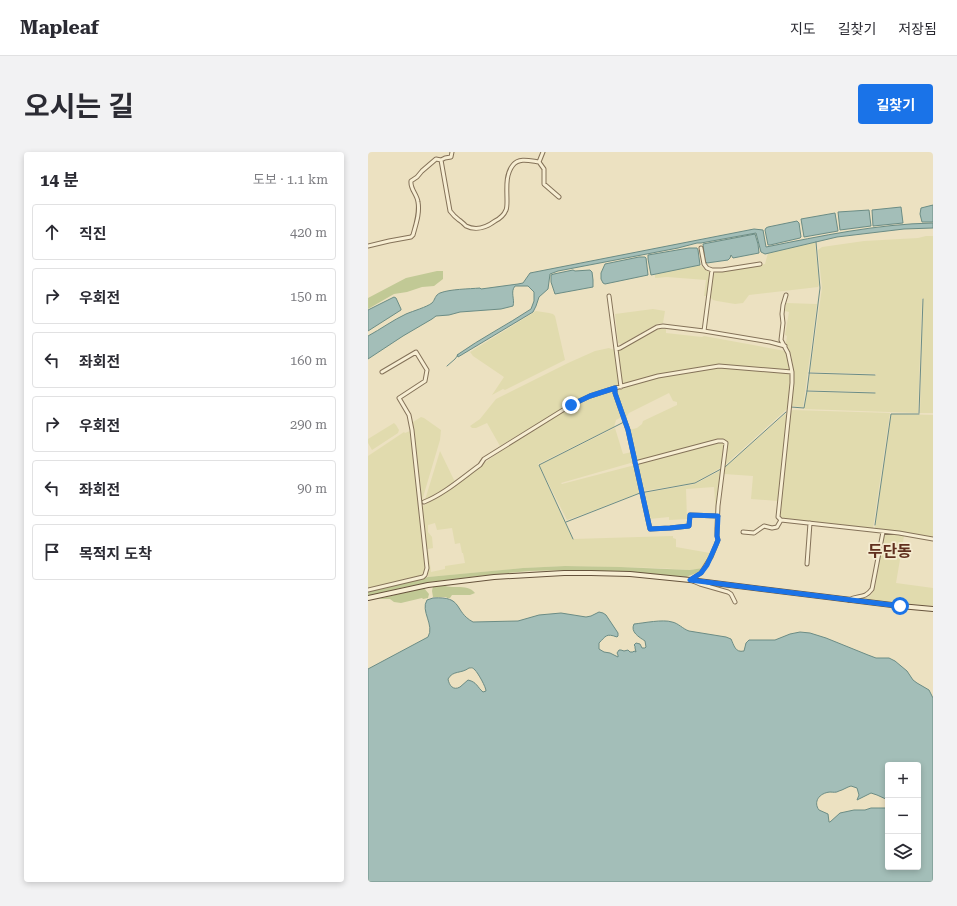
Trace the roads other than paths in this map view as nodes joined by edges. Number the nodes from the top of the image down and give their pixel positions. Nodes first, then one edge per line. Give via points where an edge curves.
1 (452, 152) edge
2 (543, 152) edge
3 (441, 160) junction
4 (539, 162) junction
5 (558, 197) dead end
6 (368, 246) edge
7 (701, 248) dead end
8 (760, 264) dead end
9 (712, 270) junction
10 (786, 295) dead end
11 (609, 296) dead end
12 (704, 331) junction
13 (784, 346) junction
14 (616, 349) junction
15 (382, 372) dead end
16 (792, 372) junction
17 (621, 387) junction
18 (615, 388) junction
19 (635, 463) junction
20 (424, 502) dead end
21 (718, 516) junction
22 (781, 520) junction
23 (810, 523) junction
24 (742, 532) dead end
25 (882, 532) junction
26 (933, 540) edge
27 (807, 564) dead end
28 (690, 580) junction
29 (368, 590) edge
30 (368, 598) edge
31 (849, 600) junction
32 (735, 602) dead end
33 (933, 609) edge

1 - 3 street via 452,157
2 - 4 street
3 - 4 street via 450,211 467,226 476,228 491,224 506,210 507,182 513,164 522,160
3 - 6 street via 436,159 411,181 418,202 418,218 413,235
4 - 5 street via 544,169 544,184
7 - 9 street via 704,264
8 - 9 street
9 - 12 street
10 - 13 street via 782,314 781,340
11 - 14 street
12 - 13 street
12 - 14 street via 657,327
13 - 16 street
14 - 17 street
15 - 29 street via 416,352 426,370 425,381 399,398 409,415 412,430 427,568 423,577
16 - 17 street via 719,366 658,376
16 - 22 street via 778,512
17 - 18 street
18 - 19 street
18 - 20 street via 571,405 484,459 442,493
19 - 21 street via 650,529 689,526 690,515
19 - 21 street via 718,441 725,442
21 - 28 street via 718,540 714,551 701,573
22 - 23 street
22 - 24 street via 777,527 764,526 754,533
23 - 25 street
23 - 27 street
25 - 26 street
25 - 31 street via 872,589 864,597
28 - 30 street via 591,573 494,576 428,584
28 - 31 street
28 - 32 street via 728,592
31 - 33 street

